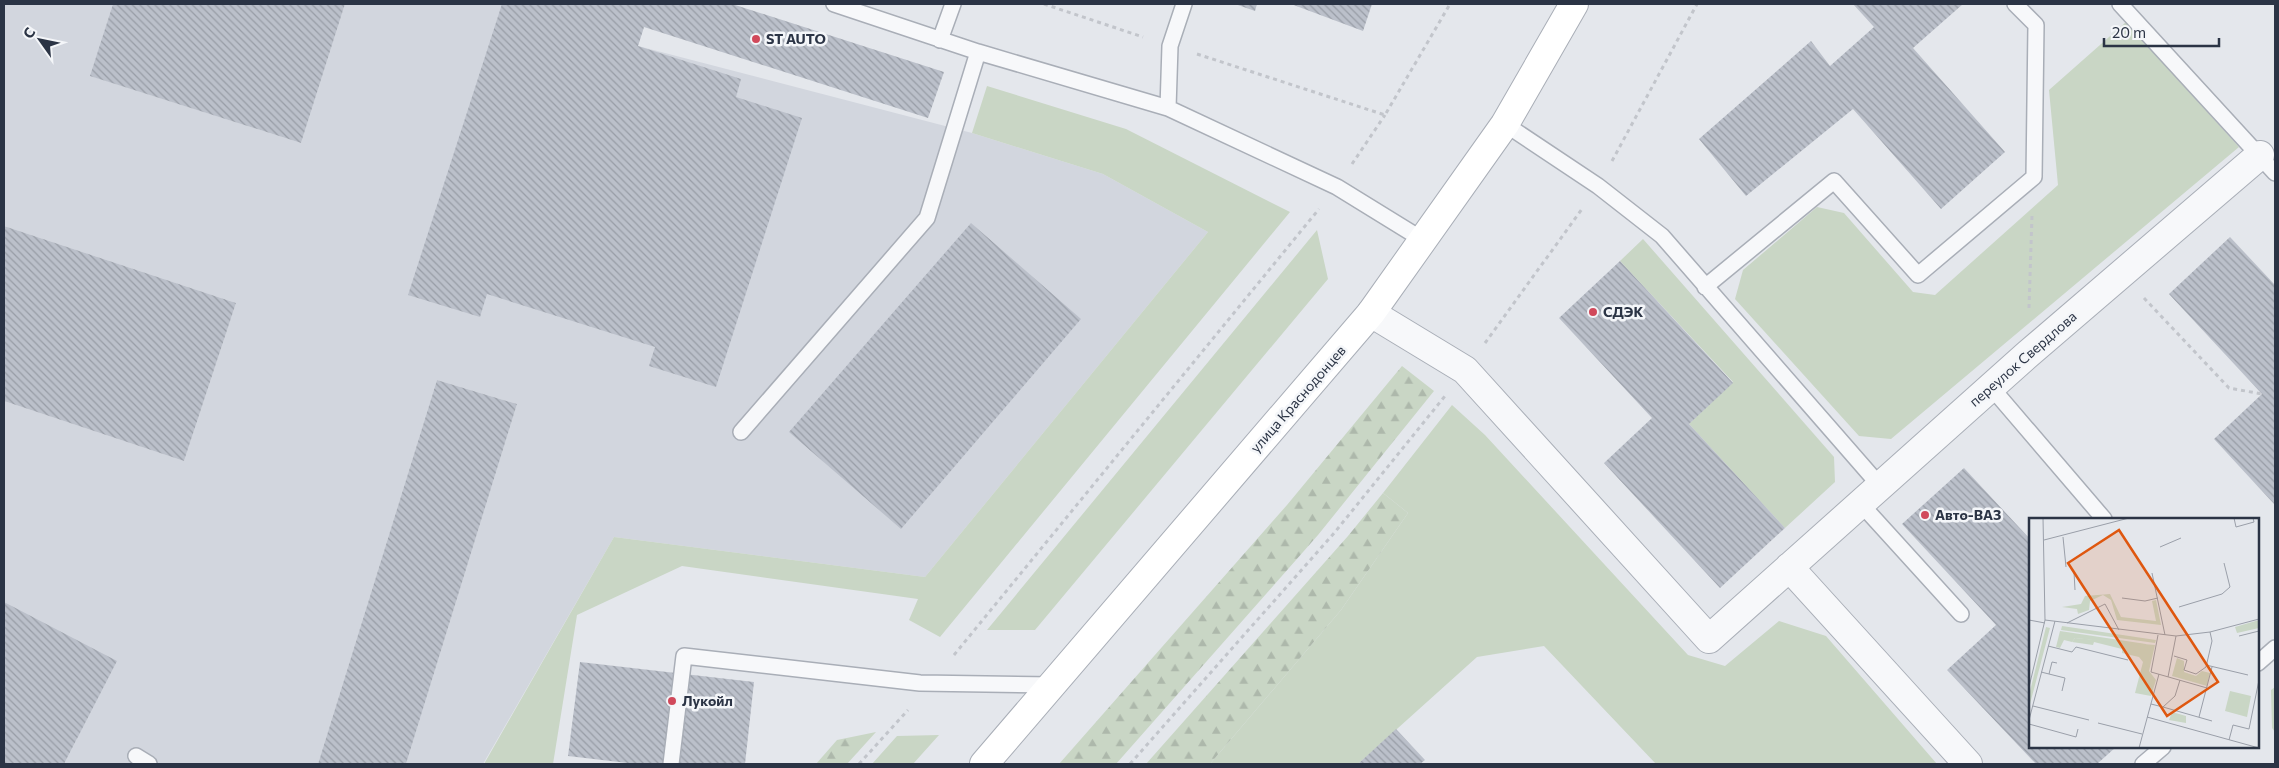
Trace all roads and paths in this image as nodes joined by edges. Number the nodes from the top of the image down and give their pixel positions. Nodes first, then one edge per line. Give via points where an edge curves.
1 (834, 4) edge
2 (952, 4) edge
3 (1044, 4) edge
4 (1184, 4) edge
5 (1450, 4) edge
6 (1574, 4) edge
7 (1697, 4) edge
8 (2120, 4) edge
9 (2019, 5) edge
10 (940, 40) junction
11 (1170, 46) junction
12 (978, 52) junction
13 (1168, 108) junction
14 (1385, 114) junction
15 (1505, 124) junction
16 (2267, 164) edge
17 (2034, 177) junction
18 (1598, 186) junction
19 (1337, 187) junction
20 (1423, 240) junction
21 (2121, 274) junction
22 (1705, 287) junction
23 (1372, 313) junction
24 (2028, 354) junction
25 (1465, 370) junction
26 (1991, 387) junction
27 (2262, 394) dead end
28 (741, 432) dead end
29 (1881, 487) junction
30 (1861, 504) junction
31 (2103, 518) edge
32 (1789, 567) junction
33 (1961, 614) dead end
34 (2275, 648) edge
35 (2259, 662) edge
36 (932, 683) junction
37 (1053, 685) junction
38 (2162, 748) edge
39 (136, 756) dead end
40 (149, 764) edge
41 (671, 764) edge
42 (859, 764) edge
43 (984, 764) edge
44 (1130, 764) edge
45 (1968, 764) edge
46 (2143, 764) edge

1 - 10 lane
2 - 10 lane
3 - 11 path
4 - 11 lane
5 - 14 path
6 - 15 main road, улица Краснодонцев
7 - 18 path
8 - 16 lane
9 - 17 lane via 2036,25
10 - 12 lane
11 - 13 lane
11 - 14 path
12 - 13 lane
12 - 28 lane via 927,218
13 - 19 lane
14 - 19 path
15 - 18 lane
15 - 20 main road, улица Краснодонцев
16 - 21 street, переулок Свердлова
17 - 22 lane via 1918,275 1834,181
17 - 24 path
18 - 22 lane via 1662,236
18 - 25 path
19 - 20 lane
19 - 36 path
20 - 23 main road, улица Краснодонцев
21 - 24 street, переулок Свердлова
21 - 27 path via 2229,388
22 - 29 lane
23 - 25 street
23 - 37 main road, улица Краснодонцев
24 - 26 street, переулок Свердлова
25 - 32 street, переулок Свердлова via 1709,639
25 - 44 path via 1335,532
26 - 29 street, переулок Свердлова
26 - 31 lane
29 - 30 street, переулок Свердлова
30 - 32 street, переулок Свердлова
30 - 33 lane
32 - 45 street
34 - 35 lane
36 - 37 lane
36 - 41 lane via 684,656
36 - 42 path
37 - 43 main road, улица Краснодонцев
38 - 46 lane
39 - 40 lane

